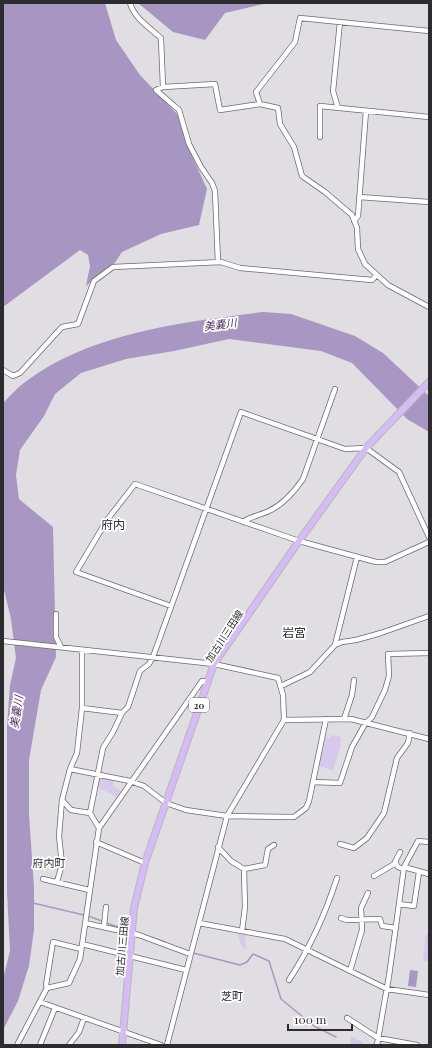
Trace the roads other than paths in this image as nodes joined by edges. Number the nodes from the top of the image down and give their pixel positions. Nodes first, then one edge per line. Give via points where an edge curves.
1 (130, 3) edge
2 (340, 22) junction
3 (429, 31) edge
4 (163, 86) junction
5 (260, 104) junction
6 (338, 108) junction
7 (366, 112) junction
8 (429, 117) edge
9 (320, 137) dead end
10 (359, 197) junction
11 (429, 202) edge
12 (354, 221) junction
13 (218, 262) junction
14 (377, 275) junction
15 (429, 307) edge
16 (3, 370) edge
17 (429, 382) edge
18 (335, 389) dead end
19 (318, 439) junction
20 (366, 448) junction
21 (205, 508) junction
22 (244, 522) junction
23 (429, 537) edge
24 (299, 541) junction
25 (429, 542) edge
26 (357, 557) junction
27 (171, 606) junction
28 (56, 614) dead end
29 (429, 616) edge
30 (3, 641) edge
31 (335, 645) junction
32 (61, 647) junction
33 (82, 650) junction
34 (429, 653) edge
35 (153, 657) junction
36 (214, 664) junction
37 (354, 680) dead end
38 (207, 682) junction
39 (281, 686) junction
40 (82, 708) junction
41 (122, 713) junction
42 (326, 719) junction
43 (344, 719) junction
44 (284, 720) junction
45 (368, 722) junction
46 (410, 733) junction
47 (429, 739) edge
48 (70, 769) junction
49 (98, 775) junction
50 (130, 781) junction
51 (313, 782) junction
52 (62, 800) junction
53 (166, 803) junction
54 (90, 813) junction
55 (227, 816) junction
56 (99, 828) junction
57 (96, 842) junction
58 (429, 842) edge
59 (340, 844) dead end
60 (274, 846) dead end
61 (218, 847) junction
62 (400, 852) dead end
63 (145, 863) junction
64 (396, 863) junction
65 (404, 868) junction
66 (244, 869) junction
67 (419, 872) junction
68 (429, 874) edge
69 (374, 876) dead end
70 (337, 878) dead end
71 (43, 879) dead end
72 (57, 882) junction
73 (89, 890) junction
74 (368, 893) dead end
75 (399, 904) junction
76 (106, 907) dead end
77 (341, 918) dead end
78 (362, 919) junction
79 (85, 923) junction
80 (198, 923) junction
81 (104, 926) junction
82 (396, 928) junction
83 (242, 931) junction
84 (132, 933) junction
85 (82, 947) junction
86 (308, 950) junction
87 (191, 952) junction
88 (130, 955) junction
89 (186, 970) junction
90 (350, 971) junction
91 (289, 980) dead end
92 (47, 988) junction
93 (387, 989) junction
94 (429, 995) edge
95 (40, 1002) junction
96 (56, 1008) junction
97 (84, 1018) junction
98 (347, 1018) dead end
99 (124, 1032) junction
100 (378, 1038) junction
101 (17, 1045) edge
102 (40, 1045) edge
103 (69, 1045) edge
104 (122, 1045) edge
105 (161, 1045) edge
106 (167, 1045) edge
107 (377, 1045) edge
108 (417, 1045) edge

1 - 4 street via 142,22 160,38
2 - 3 street
2 - 5 street via 300,18 295,42 256,92
2 - 6 street via 333,92
4 - 5 street via 215,84 220,110
4 - 13 street via 156,90 179,110 189,144 215,191
5 - 12 street via 278,108 280,124 294,148 302,176 352,215
6 - 7 street
6 - 9 street via 320,106
7 - 8 street
7 - 10 street
10 - 11 street
10 - 12 street via 358,216
12 - 14 street via 361,259
13 - 14 street via 240,268 372,280
13 - 16 street via 109,269 94,281 78,324 62,327 20,373 13,376
14 - 15 street via 388,285
17 - 20 main road, 加古川三田線 / 20
18 - 19 street
19 - 20 street via 345,449
19 - 21 street via 241,412
19 - 22 street via 303,479 284,502
20 - 23 street via 399,472
20 - 24 main road, 加古川三田線 / 20
21 - 22 street
21 - 27 street
21 - 27 street via 135,484 106,520 76,572
22 - 24 street
24 - 26 street
24 - 36 main road, 加古川三田線 / 20
25 - 26 street via 385,562
26 - 31 street
27 - 35 street
28 - 32 street via 56,636
29 - 31 street via 381,633
30 - 32 street
31 - 39 street via 310,672
32 - 33 street
33 - 35 street
33 - 40 street
34 - 45 street via 388,654 387,683
35 - 36 street
35 - 41 street via 140,671 128,707
36 - 38 main road, 加古川三田線 / 20
36 - 39 street via 278,678
37 - 43 street
38 - 50 street via 202,681
38 - 53 main road, 加古川三田線 / 20
39 - 44 street
40 - 41 street
40 - 48 street via 77,753
41 - 49 street via 103,748
42 - 43 street
42 - 44 street
42 - 51 street
43 - 45 street
44 - 55 street
45 - 46 street
45 - 51 street via 352,747 340,783
46 - 47 street
46 - 59 street via 408,744 397,758 384,813 367,838 354,848
48 - 49 street
48 - 52 street
49 - 50 street
49 - 54 street
50 - 53 street via 144,786
50 - 56 street
51 - 55 street via 306,808 294,818
52 - 54 street via 71,810
52 - 72 street via 59,836 62,864
53 - 55 street via 186,810
53 - 63 main road, 加古川三田線 / 20
54 - 56 street
55 - 61 street
56 - 57 street
57 - 63 street
57 - 73 street
58 - 65 street via 418,841
60 - 66 street via 268,849 265,865
61 - 66 street via 231,861
61 - 80 street
62 - 64 street
63 - 84 main road, 加古川三田線 / 20 via 134,908
64 - 65 street via 398,867
64 - 69 street
65 - 67 street
65 - 75 street
66 - 83 street via 245,907
67 - 68 street
67 - 75 street via 414,906
70 - 86 street via 322,922
71 - 72 street
72 - 73 street
73 - 79 street
74 - 78 street via 361,908
75 - 82 street
76 - 81 street
77 - 78 street
78 - 82 street via 380,919 382,926
78 - 90 street via 362,930
79 - 81 street
79 - 85 street
80 - 83 street
80 - 87 street
81 - 84 street
82 - 93 street
83 - 86 street via 285,939
84 - 87 street
84 - 88 main road, 加古川三田線 / 20
85 - 88 street
85 - 92 street via 80,959 69,983
85 - 92 street via 53,942
86 - 90 street
86 - 91 street
87 - 89 street
88 - 89 street
88 - 99 main road, 加古川三田線 / 20
89 - 106 street
90 - 93 street
92 - 95 street
93 - 94 street
93 - 100 street
95 - 96 street
95 - 101 street
96 - 97 street
96 - 102 street
97 - 99 street
97 - 103 street via 79,1032
98 - 100 street
99 - 104 main road, 加古川三田線 / 20
99 - 105 street
100 - 107 street
100 - 108 street

